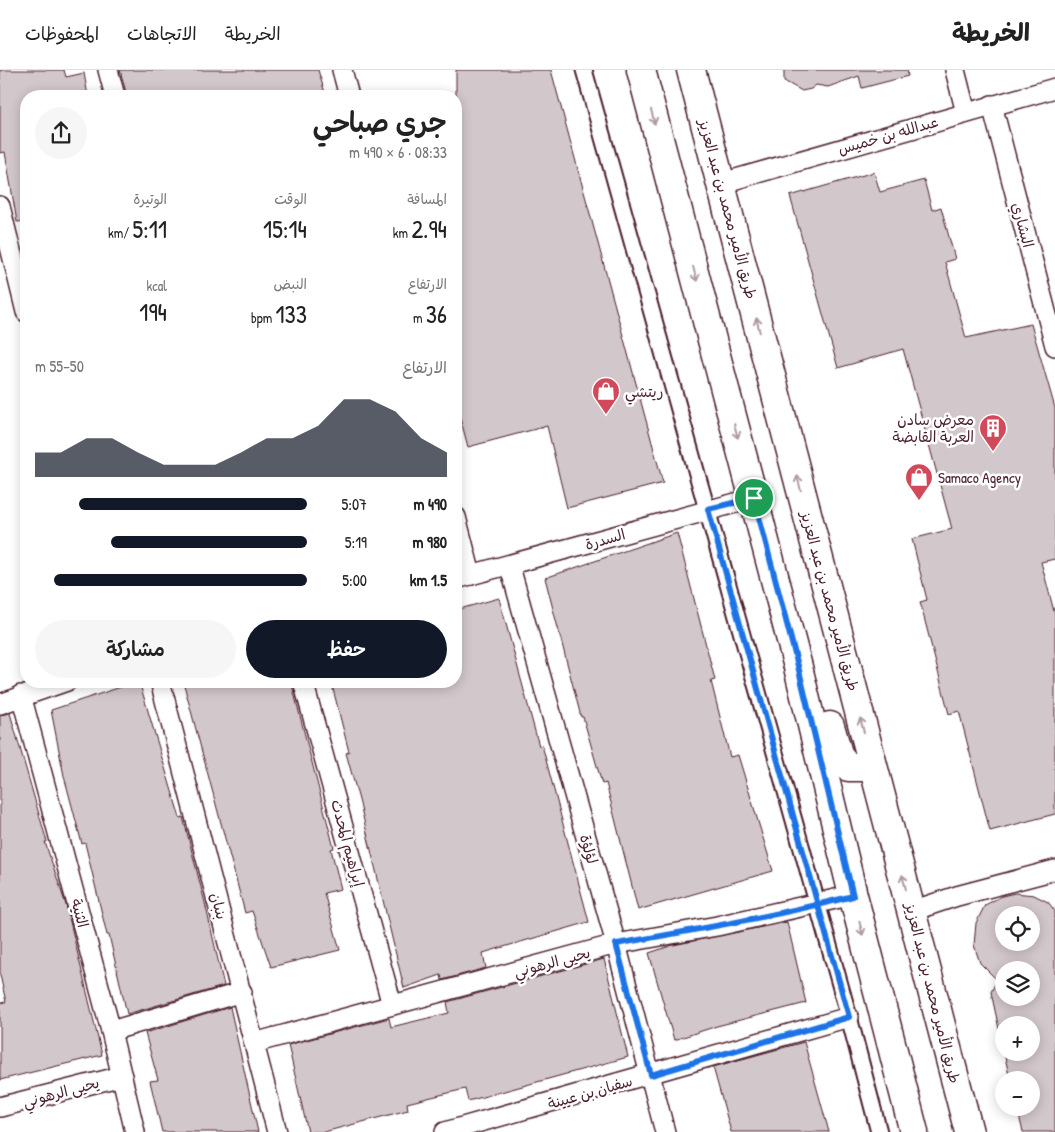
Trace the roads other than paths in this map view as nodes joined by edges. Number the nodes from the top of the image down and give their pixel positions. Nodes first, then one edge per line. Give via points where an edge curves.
1 (108, 70) edge
2 (342, 70) edge
3 (584, 70) edge
4 (641, 70) edge
5 (691, 70) edge
6 (955, 70) edge
7 (1055, 88) edge
8 (113, 90) edge
9 (347, 90) edge
10 (992, 105) junction
11 (966, 113) junction
12 (722, 183) junction
13 (0, 206) edge
14 (2, 227) edge
15 (20, 291) edge
16 (1055, 346) edge
17 (754, 498) junction
18 (708, 509) junction
19 (462, 562) edge
20 (510, 566) junction
21 (464, 578) edge
22 (798, 666) junction
23 (44, 688) edge
24 (162, 688) edge
25 (305, 688) edge
26 (21, 695) junction
27 (0, 704) edge
28 (871, 758) junction
29 (1055, 870) edge
30 (853, 896) junction
31 (817, 905) junction
32 (912, 911) junction
33 (616, 944) junction
34 (242, 992) junction
35 (392, 1005) junction
36 (849, 1017) junction
37 (111, 1031) junction
38 (254, 1043) junction
39 (651, 1075) junction
40 (122, 1076) junction
41 (0, 1108) edge
42 (454, 1131) edge
43 (135, 1132) edge
44 (277, 1132) edge
45 (664, 1132) edge
46 (879, 1132) edge
47 (914, 1132) edge
48 (969, 1132) edge

1 - 8 street
2 - 9 street
3 - 18 street
4 -> 17 main road
5 - 12 main road, طريق الأمير محمد بن عبد العزيز
6 - 11 street
7 - 10 street, عبدالله بن خميس
10 - 11 street, عبدالله بن خميس
10 - 16 street, البشاري
11 - 12 street, عبدالله بن خميس
28 -> 12 main road, طريق الأمير محمد بن عبد العزيز
13 - 14 street
14 - 15 street
17 - 18 street, السدرة
17 - 22 main road
18 - 20 street, السدرة
18 - 31 street
19 - 21 street
20 - 21 street, السدرة
20 - 33 street, لؤلؤة
22 - 28 main road via 817,688 842,762 854,768 861,767
22 - 30 main road
23 - 26 street
24 - 34 street, بنبان
25 - 35 street, إبراهيم المحدث
26 - 27 street
26 - 37 street, الثنية
32 -> 28 main road, طريق الأمير محمد بن عبد العزيز
29 - 32 street
30 - 31 street, يحيى الرهوني
30 -> 47 main road
31 - 33 street, يحيى الرهوني
31 - 36 street
32 - 48 main road, طريق الأمير محمد بن عبد العزيز
33 - 35 street, يحيى الرهوني
33 - 39 street, لؤلؤة
34 - 37 street
34 - 38 street, بنبان
35 - 38 street, يحيى الرهوني
36 - 39 street, سفيان بن عيينة
36 - 46 street
37 - 40 street, الثنية
38 - 44 street, بنبان
39 - 42 street, سفيان بن عيينة
39 - 45 street, لؤلؤة
40 - 41 street, يحيى الرهوني
40 - 43 street, الثنية

